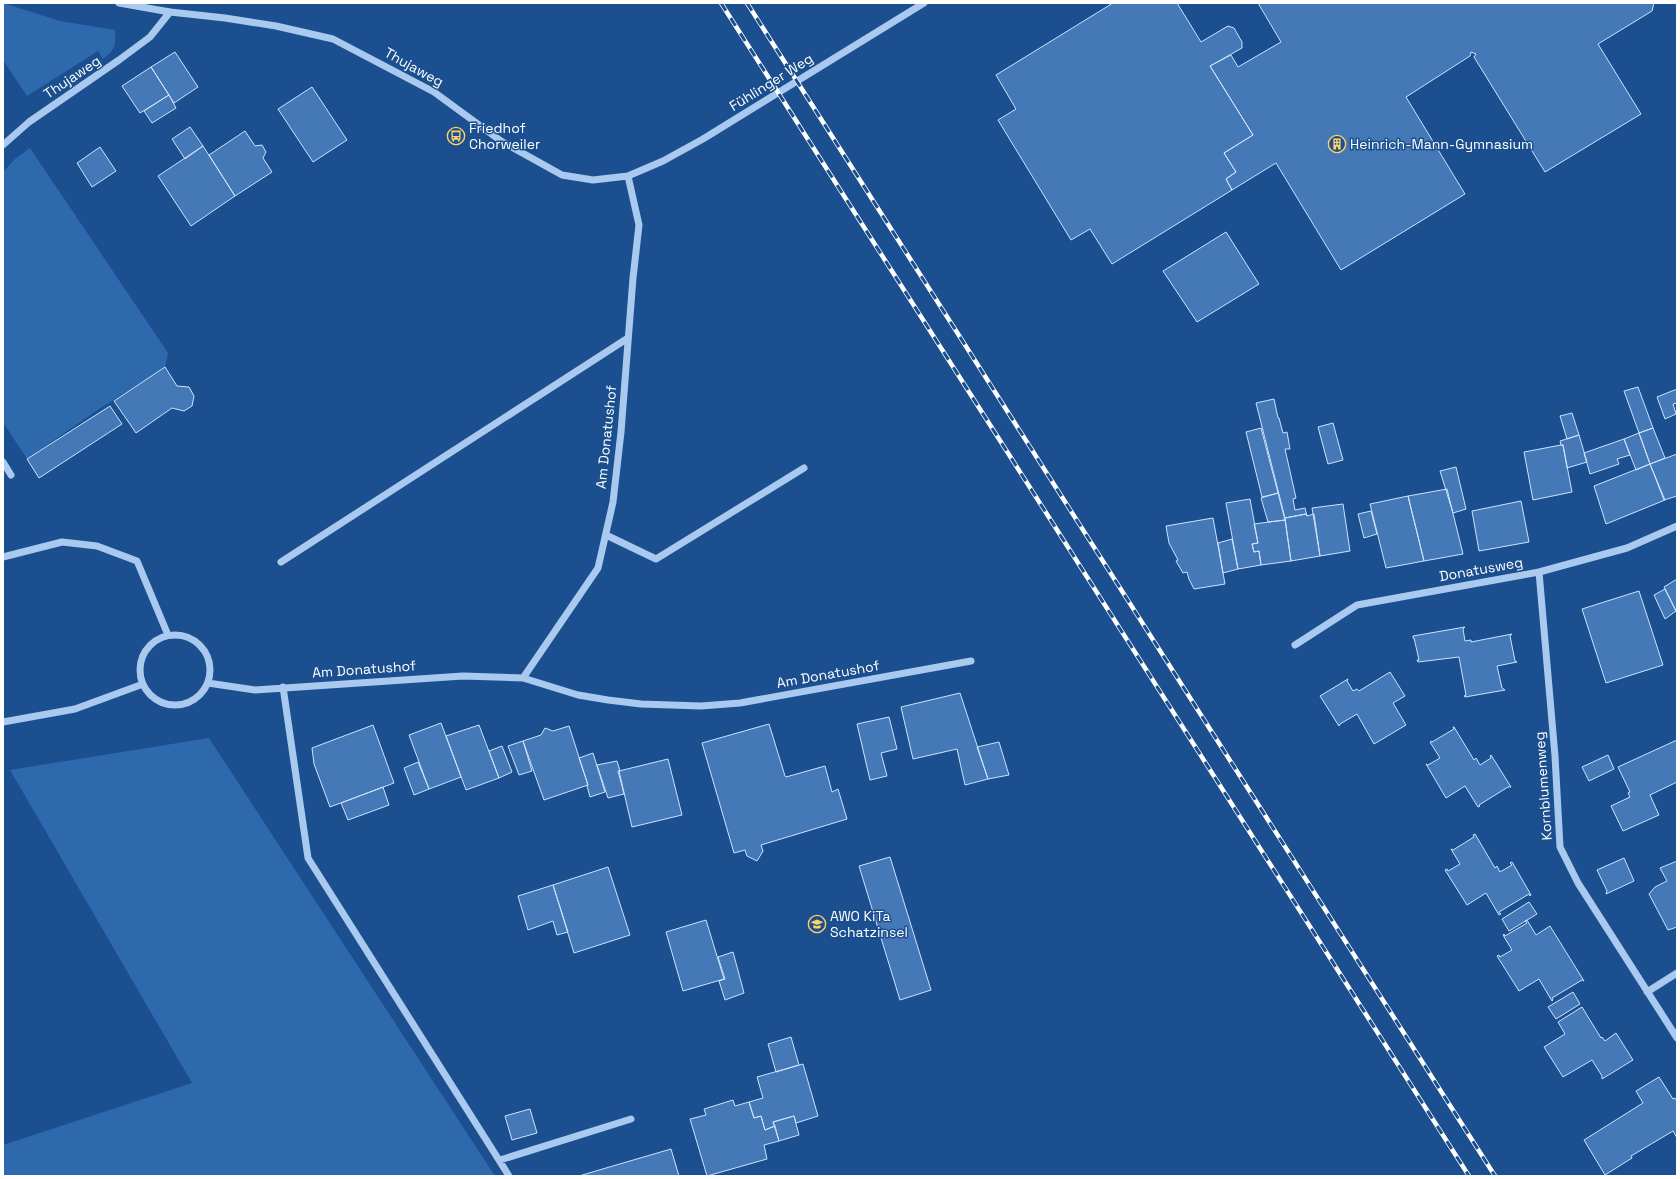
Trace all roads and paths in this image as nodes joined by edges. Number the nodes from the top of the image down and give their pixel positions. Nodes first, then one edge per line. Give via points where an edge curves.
1 (120, 3) edge
2 (924, 3) edge
3 (170, 12) junction
4 (3, 145) edge
5 (628, 176) junction
6 (628, 338) junction
7 (3, 462) edge
8 (804, 468) dead end
9 (10, 475) dead end
10 (1677, 526) edge
11 (606, 535) junction
12 (3, 557) edge
13 (281, 562) dead end
14 (1539, 572) junction
15 (168, 635) junction
16 (1295, 645) dead end
17 (971, 661) dead end
18 (523, 678) junction
19 (208, 683) junction
20 (143, 684) junction
21 (283, 687) junction
22 (3, 722) edge
23 (1677, 974) edge
24 (1647, 992) junction
25 (1677, 1038) edge
26 (631, 1119) dead end
27 (500, 1160) junction
28 (509, 1176) edge

1 - 3 street, Thujaweg
2 - 5 street, Fühlinger Weg via 703,139 663,161
3 - 4 street, Thujaweg via 150,37 29,122
3 - 5 street, Thujaweg via 276,26 333,39 434,92 501,141 562,175 593,180
5 - 6 street, Am Donatushof via 639,224
6 - 11 street, Am Donatushof via 621,432 613,502
6 - 13 street
7 - 9 street
8 - 11 street via 656,559
10 - 14 street, Donatusweg via 1627,548
11 - 18 street, Am Donatushof via 598,568
12 - 15 street via 62,542 97,546 137,561
14 - 16 street, Donatusweg via 1357,605
14 - 24 street, Kornblumenweg via 1560,847 1578,884
15 - 19 street via 184,636 197,642 206,654 210,668
15 - 20 street via 154,642 144,653 140,669
17 - 18 street, Am Donatushof via 740,703 701,706 608,700 578,695
18 - 21 street, Am Donatushof via 463,676
19 - 20 street via 200,695 189,702 176,705 162,703 151,695
19 - 21 street, Am Donatushof via 255,690
20 - 22 street via 75,709
21 - 27 street via 308,858
23 - 24 street
24 - 25 street, Kornblumenweg
26 - 27 street
27 - 28 street

